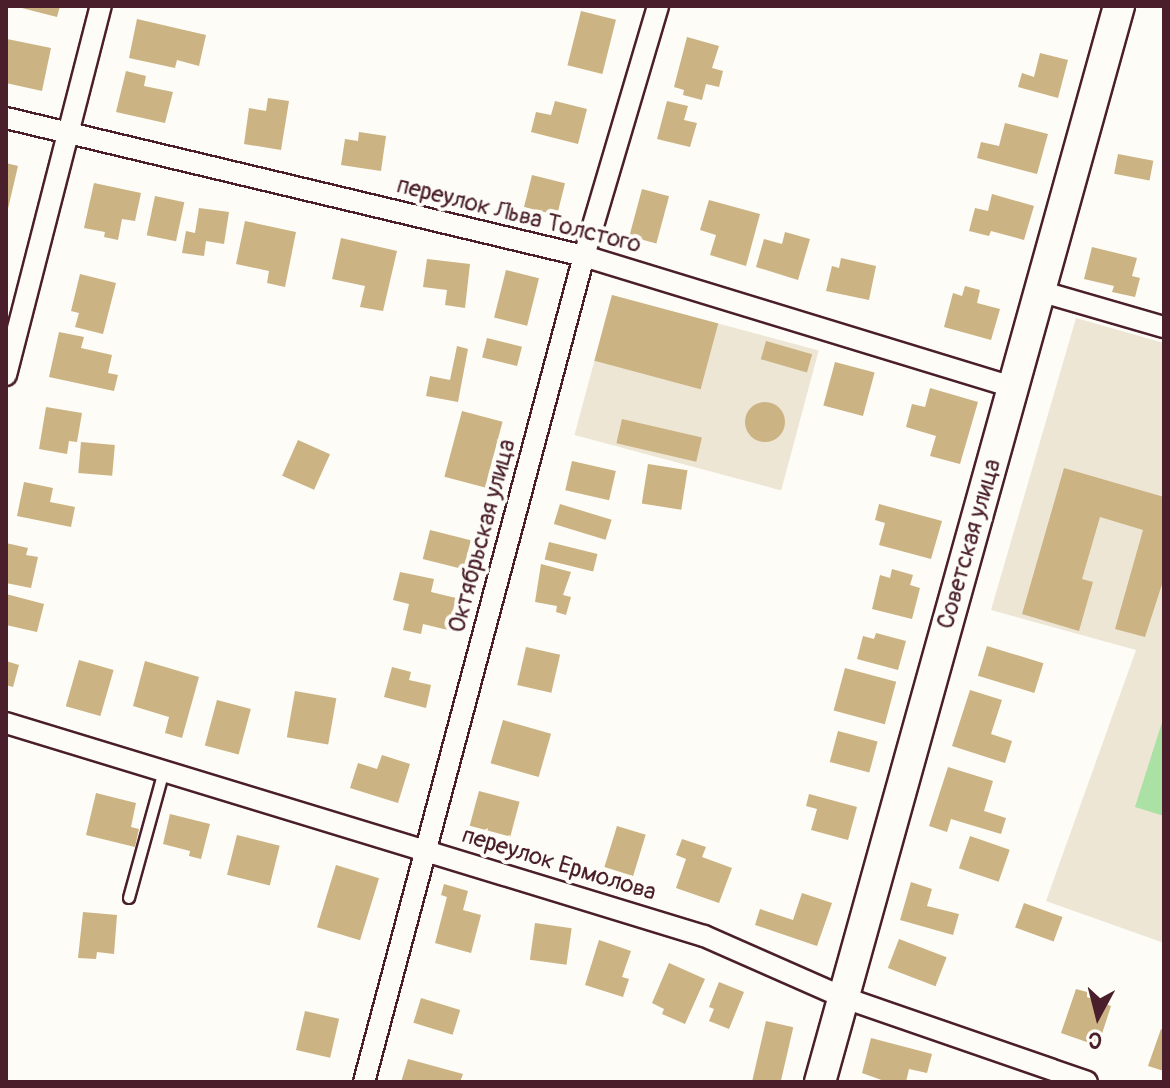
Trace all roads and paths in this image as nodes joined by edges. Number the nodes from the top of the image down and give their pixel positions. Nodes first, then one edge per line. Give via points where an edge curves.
1 (101, 6) edge
2 (658, 6) edge
3 (1119, 6) edge
4 (6, 118) edge
5 (67, 131) junction
6 (584, 256) junction
7 (1039, 291) junction
8 (1164, 327) edge
9 (6, 375) edge
10 (1013, 387) junction
11 (6, 723) edge
12 (164, 771) junction
13 (426, 851) junction
14 (129, 898) dead end
15 (842, 997) junction
16 (364, 1082) edge
17 (820, 1082) edge
18 (1087, 1082) edge

1 - 5 street
2 - 6 street, Октябрьская улица
3 - 7 main road, Советская улица
4 - 5 street, переулок Льва Толстого
5 - 6 street, переулок Льва Толстого
5 - 9 street
6 - 10 street, переулок Льва Толстого
6 - 13 street, Октябрьская улица
7 - 8 street
7 - 10 main road, Советская улица
10 - 15 main road, Советская улица
11 - 12 street, переулок Ермолова
12 - 13 street, переулок Ермолова
12 - 14 lane
13 - 15 street, переулок Ермолова via 704,936
13 - 16 street, Октябрьская улица
15 - 17 main road, Советская улица
15 - 18 street, переулок Ермолова

